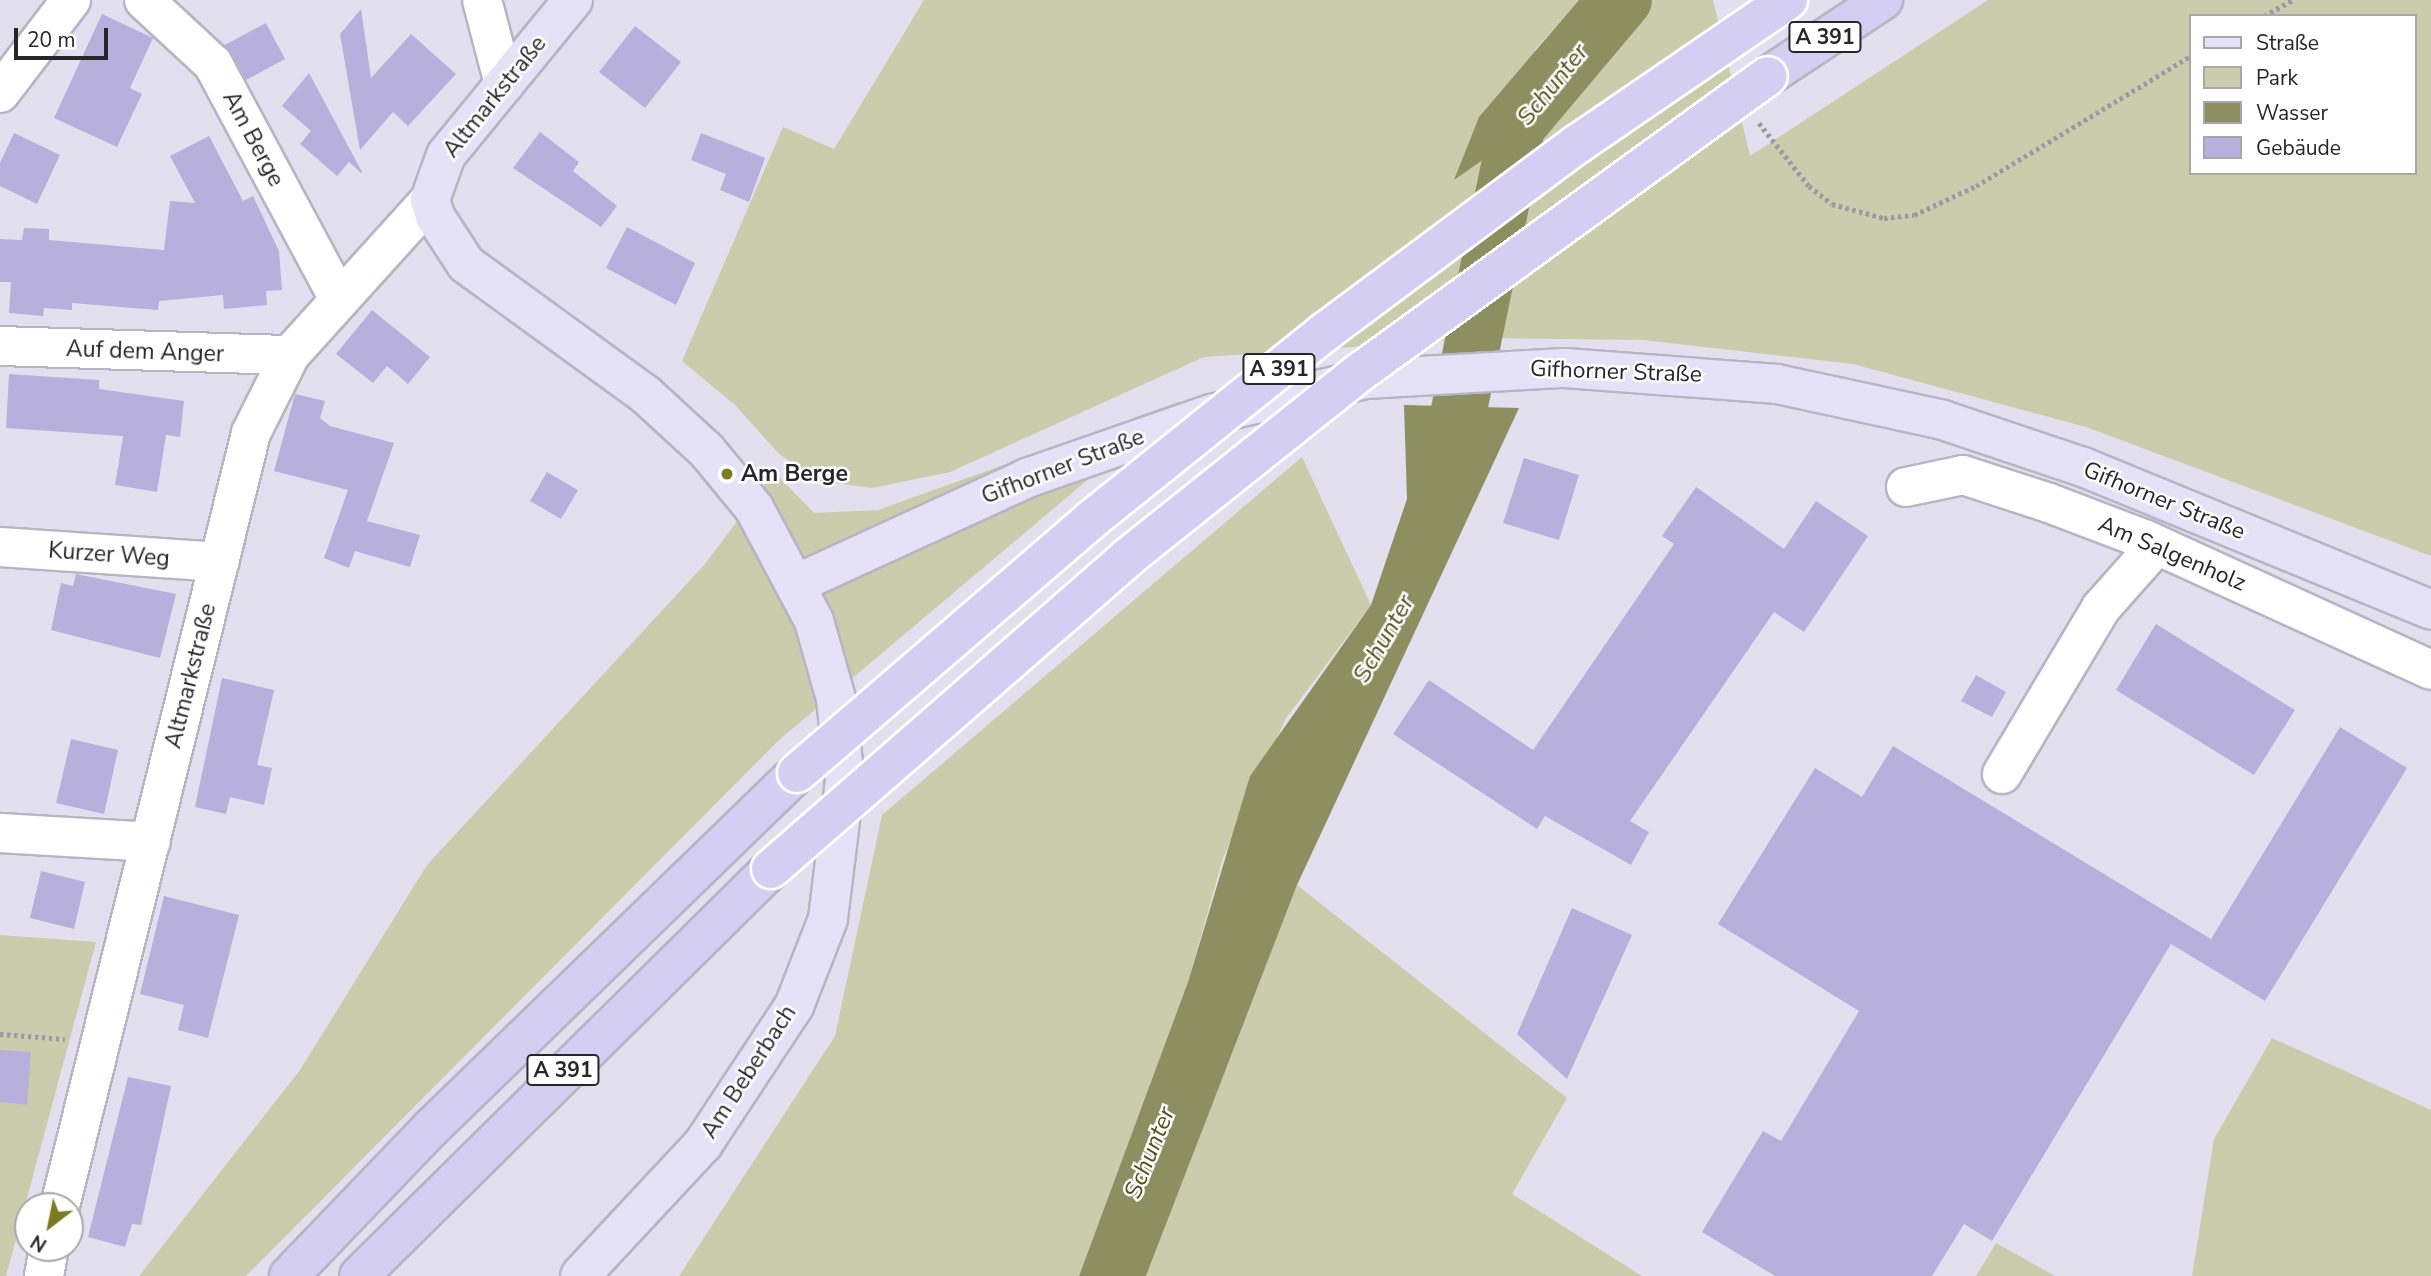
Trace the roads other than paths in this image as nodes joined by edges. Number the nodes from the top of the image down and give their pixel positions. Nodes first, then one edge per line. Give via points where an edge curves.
1 (71, 0) edge
2 (144, 0) edge
3 (482, 0) edge
4 (573, 0) edge
5 (1788, 0) edge
6 (1883, 0) edge
7 (505, 84) junction
8 (0, 93) edge
9 (430, 200) junction
10 (338, 297) junction
11 (0, 346) edge
12 (290, 355) junction
13 (1906, 487) dead end
14 (2157, 545) junction
15 (0, 547) edge
16 (219, 562) junction
17 (799, 583) junction
18 (2431, 610) edge
19 (2431, 670) edge
20 (2002, 774) dead end
21 (0, 833) edge
22 (150, 842) junction
23 (64, 1192) edge
24 (289, 1276) edge
25 (359, 1276) edge
26 (580, 1276) edge

1 - 8 street
2 - 10 street, Am Berge via 213,64
3 - 7 street
4 - 7 main road, Altmarkstraße
5 - 24 highway, A 391, bridge via 1576,145 1325,332 1091,520 797,773 430,1129
6 - 25 highway, A 391, bridge via 1559,222 1116,566 772,869
7 - 9 main road, Altmarkstraße via 446,155
9 - 10 street, Altmarkstraße
9 - 17 main road via 444,235 472,270 626,379 707,451 754,508
10 - 12 street, Altmarkstraße
11 - 12 street, Auf dem Anger
12 - 16 street, Altmarkstraße via 251,433
13 - 14 street, Am Salgenholz via 1964,475
14 - 19 street, Am Salgenholz
14 - 20 street via 2101,608
15 - 16 street, Kurzer Weg
16 - 22 street, Altmarkstraße
17 - 18 main road, Gifhorner Straße, bridge via 1027,478 1171,427 1306,389 1424,373 1564,368 1777,384 1943,420 2082,467
17 - 26 main road, Am Beberbach via 827,659 842,740 844,827 828,919 794,1006 737,1100
21 - 22 street
22 - 23 street, Altmarkstraße

